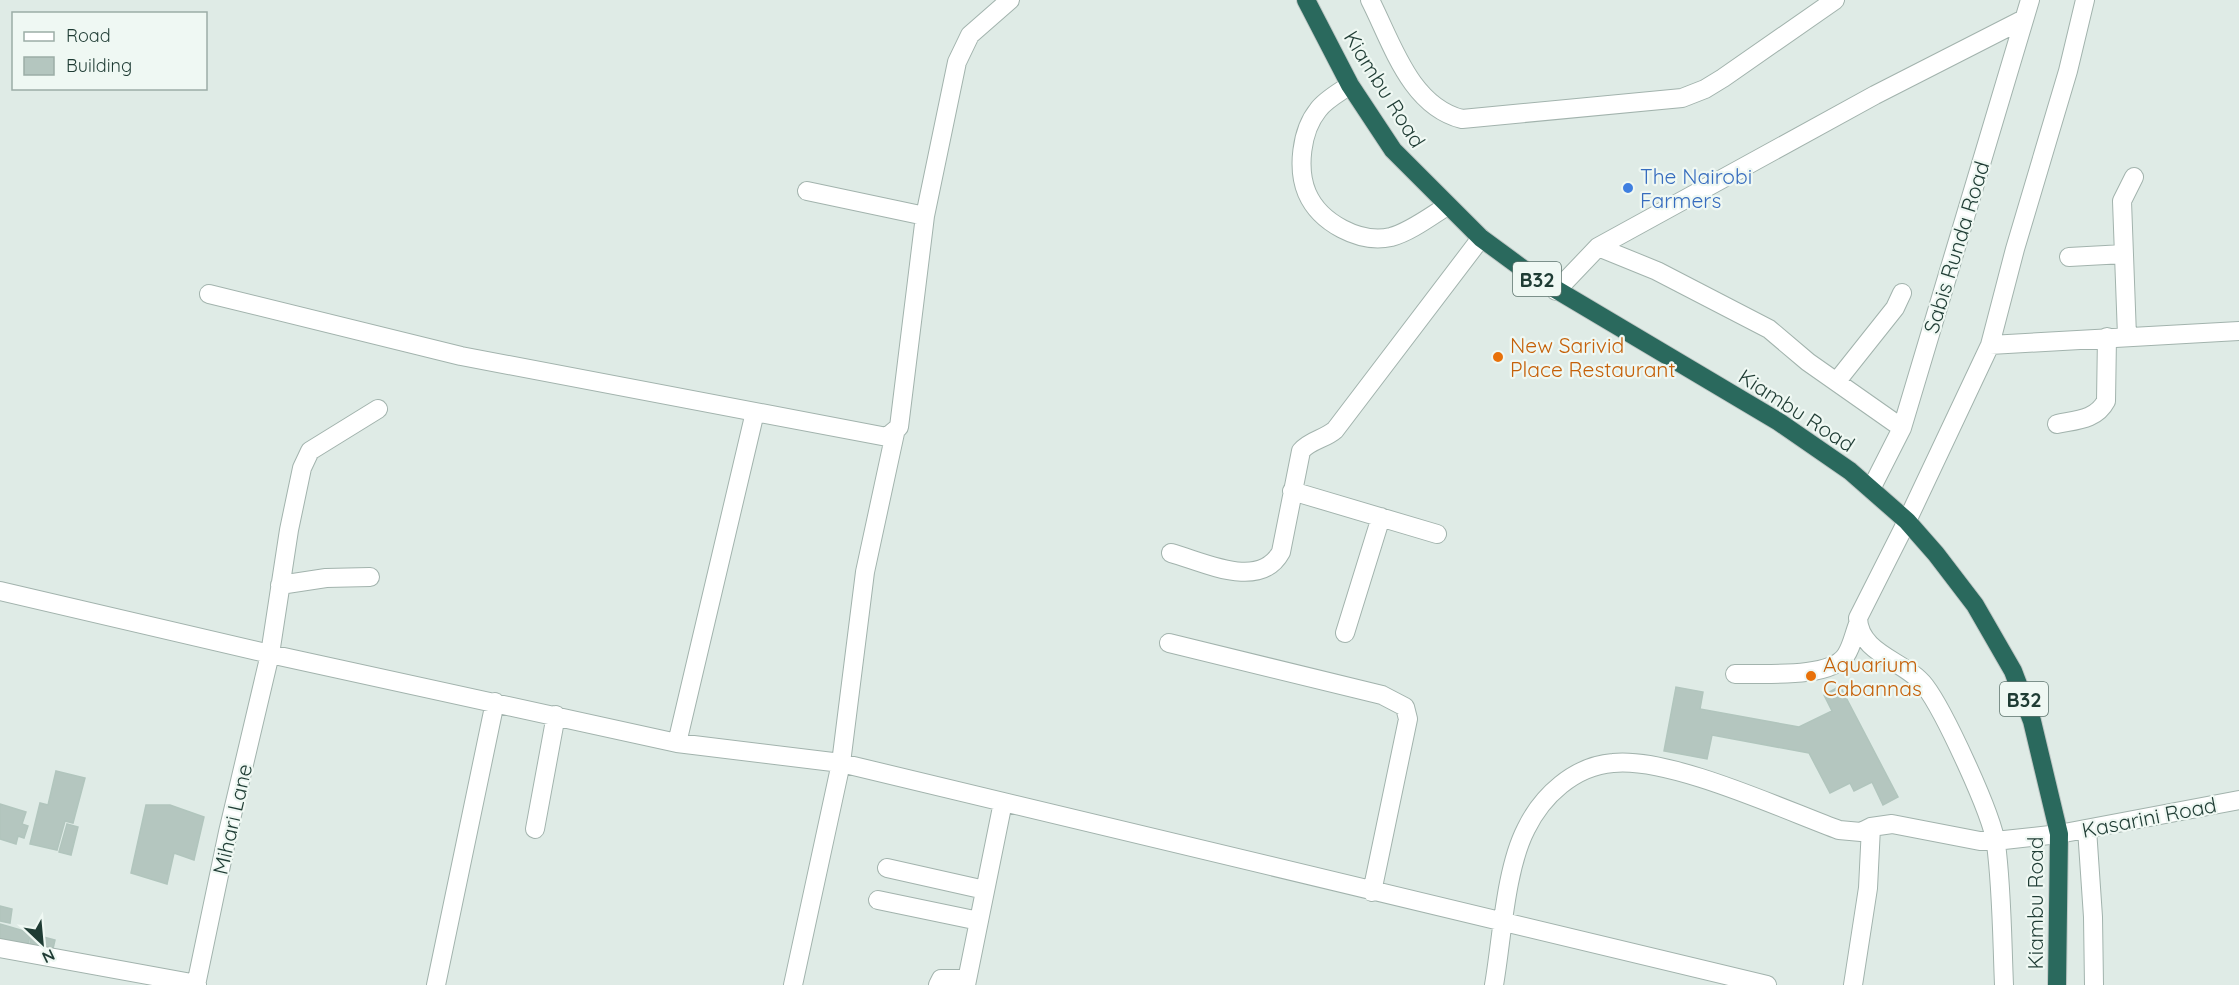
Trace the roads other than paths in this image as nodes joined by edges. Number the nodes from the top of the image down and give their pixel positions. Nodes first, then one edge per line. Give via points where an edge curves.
1 (1010, 0) edge
2 (1306, 0) edge
3 (1370, 0) edge
4 (1835, 0) edge
5 (2030, 0) edge
6 (2085, 0) edge
7 (2024, 19) junction
8 (1350, 85) junction
9 (2134, 177) dead end
10 (807, 191) dead end
11 (1448, 206) junction
12 (925, 216) junction
13 (1481, 238) junction
14 (1598, 247) junction
15 (2124, 254) junction
16 (2069, 257) dead end
17 (1556, 291) junction
18 (1902, 293) dead end
19 (209, 294) dead end
20 (2239, 331) edge
21 (2127, 336) junction
22 (2107, 337) junction
23 (1990, 345) junction
24 (1837, 381) junction
25 (378, 409) dead end
26 (755, 412) junction
27 (2057, 424) dead end
28 (1902, 428) junction
29 (895, 433) junction
30 (1871, 489) junction
31 (1292, 491) junction
32 (1381, 518) junction
33 (1907, 521) junction
34 (1437, 534) dead end
35 (1171, 553) dead end
36 (370, 577) dead end
37 (280, 585) junction
38 (0, 591) edge
39 (1858, 624) junction
40 (1345, 633) dead end
41 (1169, 643) dead end
42 (270, 654) junction
43 (1735, 674) dead end
44 (495, 702) junction
45 (556, 716) junction
46 (677, 742) junction
47 (841, 763) junction
48 (2239, 800) edge
49 (1003, 802) junction
50 (1870, 827) junction
51 (535, 829) dead end
52 (2087, 829) junction
53 (2059, 834) junction
54 (1995, 842) junction
55 (887, 868) dead end
56 (985, 890) junction
57 (1372, 892) junction
58 (878, 900) dead end
59 (979, 921) junction
60 (1504, 924) junction
61 (0, 948) edge
62 (967, 982) edge
63 (196, 984) edge
64 (436, 985) edge
65 (793, 985) edge
66 (938, 985) edge
67 (1494, 985) edge
68 (1764, 985) edge
69 (1853, 985) edge
70 (2004, 985) edge
71 (2057, 985) edge
72 (2094, 985) edge

1 - 12 street via 961,48
2 - 8 highway, Kiambu Road / B32
3 - 4 street via 1417,89 1445,115 1462,119 1682,98 1724,78
5 - 7 street, Sabis Runda Road
6 - 23 street
7 - 14 street via 1875,95
7 - 28 street, Sabis Runda Road
8 - 11 highway, Kiambu Road / B32 via 1393,150
8 - 11 street via 1318,110 1305,135 1301,162 1307,194 1325,217 1366,238 1392,237
9 - 15 street via 2121,201
10 - 12 street
11 - 13 highway, Kiambu Road / B32
12 - 29 street via 899,427
13 - 17 highway, Kiambu Road / B32
13 - 31 street via 1335,430 1301,451
14 - 17 street
14 - 24 street via 1657,272 1768,330
15 - 16 street
15 - 21 street
17 - 30 highway, Kiambu Road / B32 via 1779,422
18 - 24 street via 1895,308
19 - 26 street via 461,356
20 - 21 street
21 - 22 street
22 - 23 street
22 - 27 street via 2106,401 2102,408 2090,417
23 - 33 street
24 - 28 street
25 - 37 street, Mihari Lane via 310,451 302,468
26 - 29 street via 887,437
26 - 46 street
28 - 30 street, Sabis Runda Road
29 - 47 street via 865,572
30 - 33 highway, Kiambu Road / B32
31 - 32 street
31 - 35 street via 1281,552 1268,568 1247,574
32 - 34 street
32 - 40 street
33 - 39 street
33 - 53 highway, Kiambu Road / B32 via 1975,605 2013,671 2032,721
36 - 37 street
37 - 42 street, Mihari Lane
38 - 42 street
39 - 43 street via 1846,656 1835,666
39 - 54 street via 1870,646 1902,665 1925,686 1959,750
41 - 57 street via 1382,695 1405,707 1408,719
42 - 44 street
42 - 63 street, Mihari Lane
44 - 45 street
44 - 64 street
45 - 46 street
45 - 51 street
46 - 47 street
47 - 49 street
47 - 65 street
48 - 52 street, Kasarini Road
49 - 56 street
49 - 57 street
50 - 54 street, Kasarini Road via 1892,824
50 - 60 street, Kasarini Road via 1861,832 1839,830 1652,764 1612,762 1569,779 1547,795 1525,830 1505,899
50 - 69 street via 1868,888
52 - 53 street, Kasarini Road
52 - 72 street
53 - 54 street, Kasarini Road
53 - 71 highway, Kiambu Road / B32
54 - 70 street
55 - 56 street
56 - 59 street
57 - 60 street
58 - 59 street
59 - 62 street
60 - 67 street, Kasarini Road
60 - 68 street
61 - 63 street
62 - 66 street via 947,977

